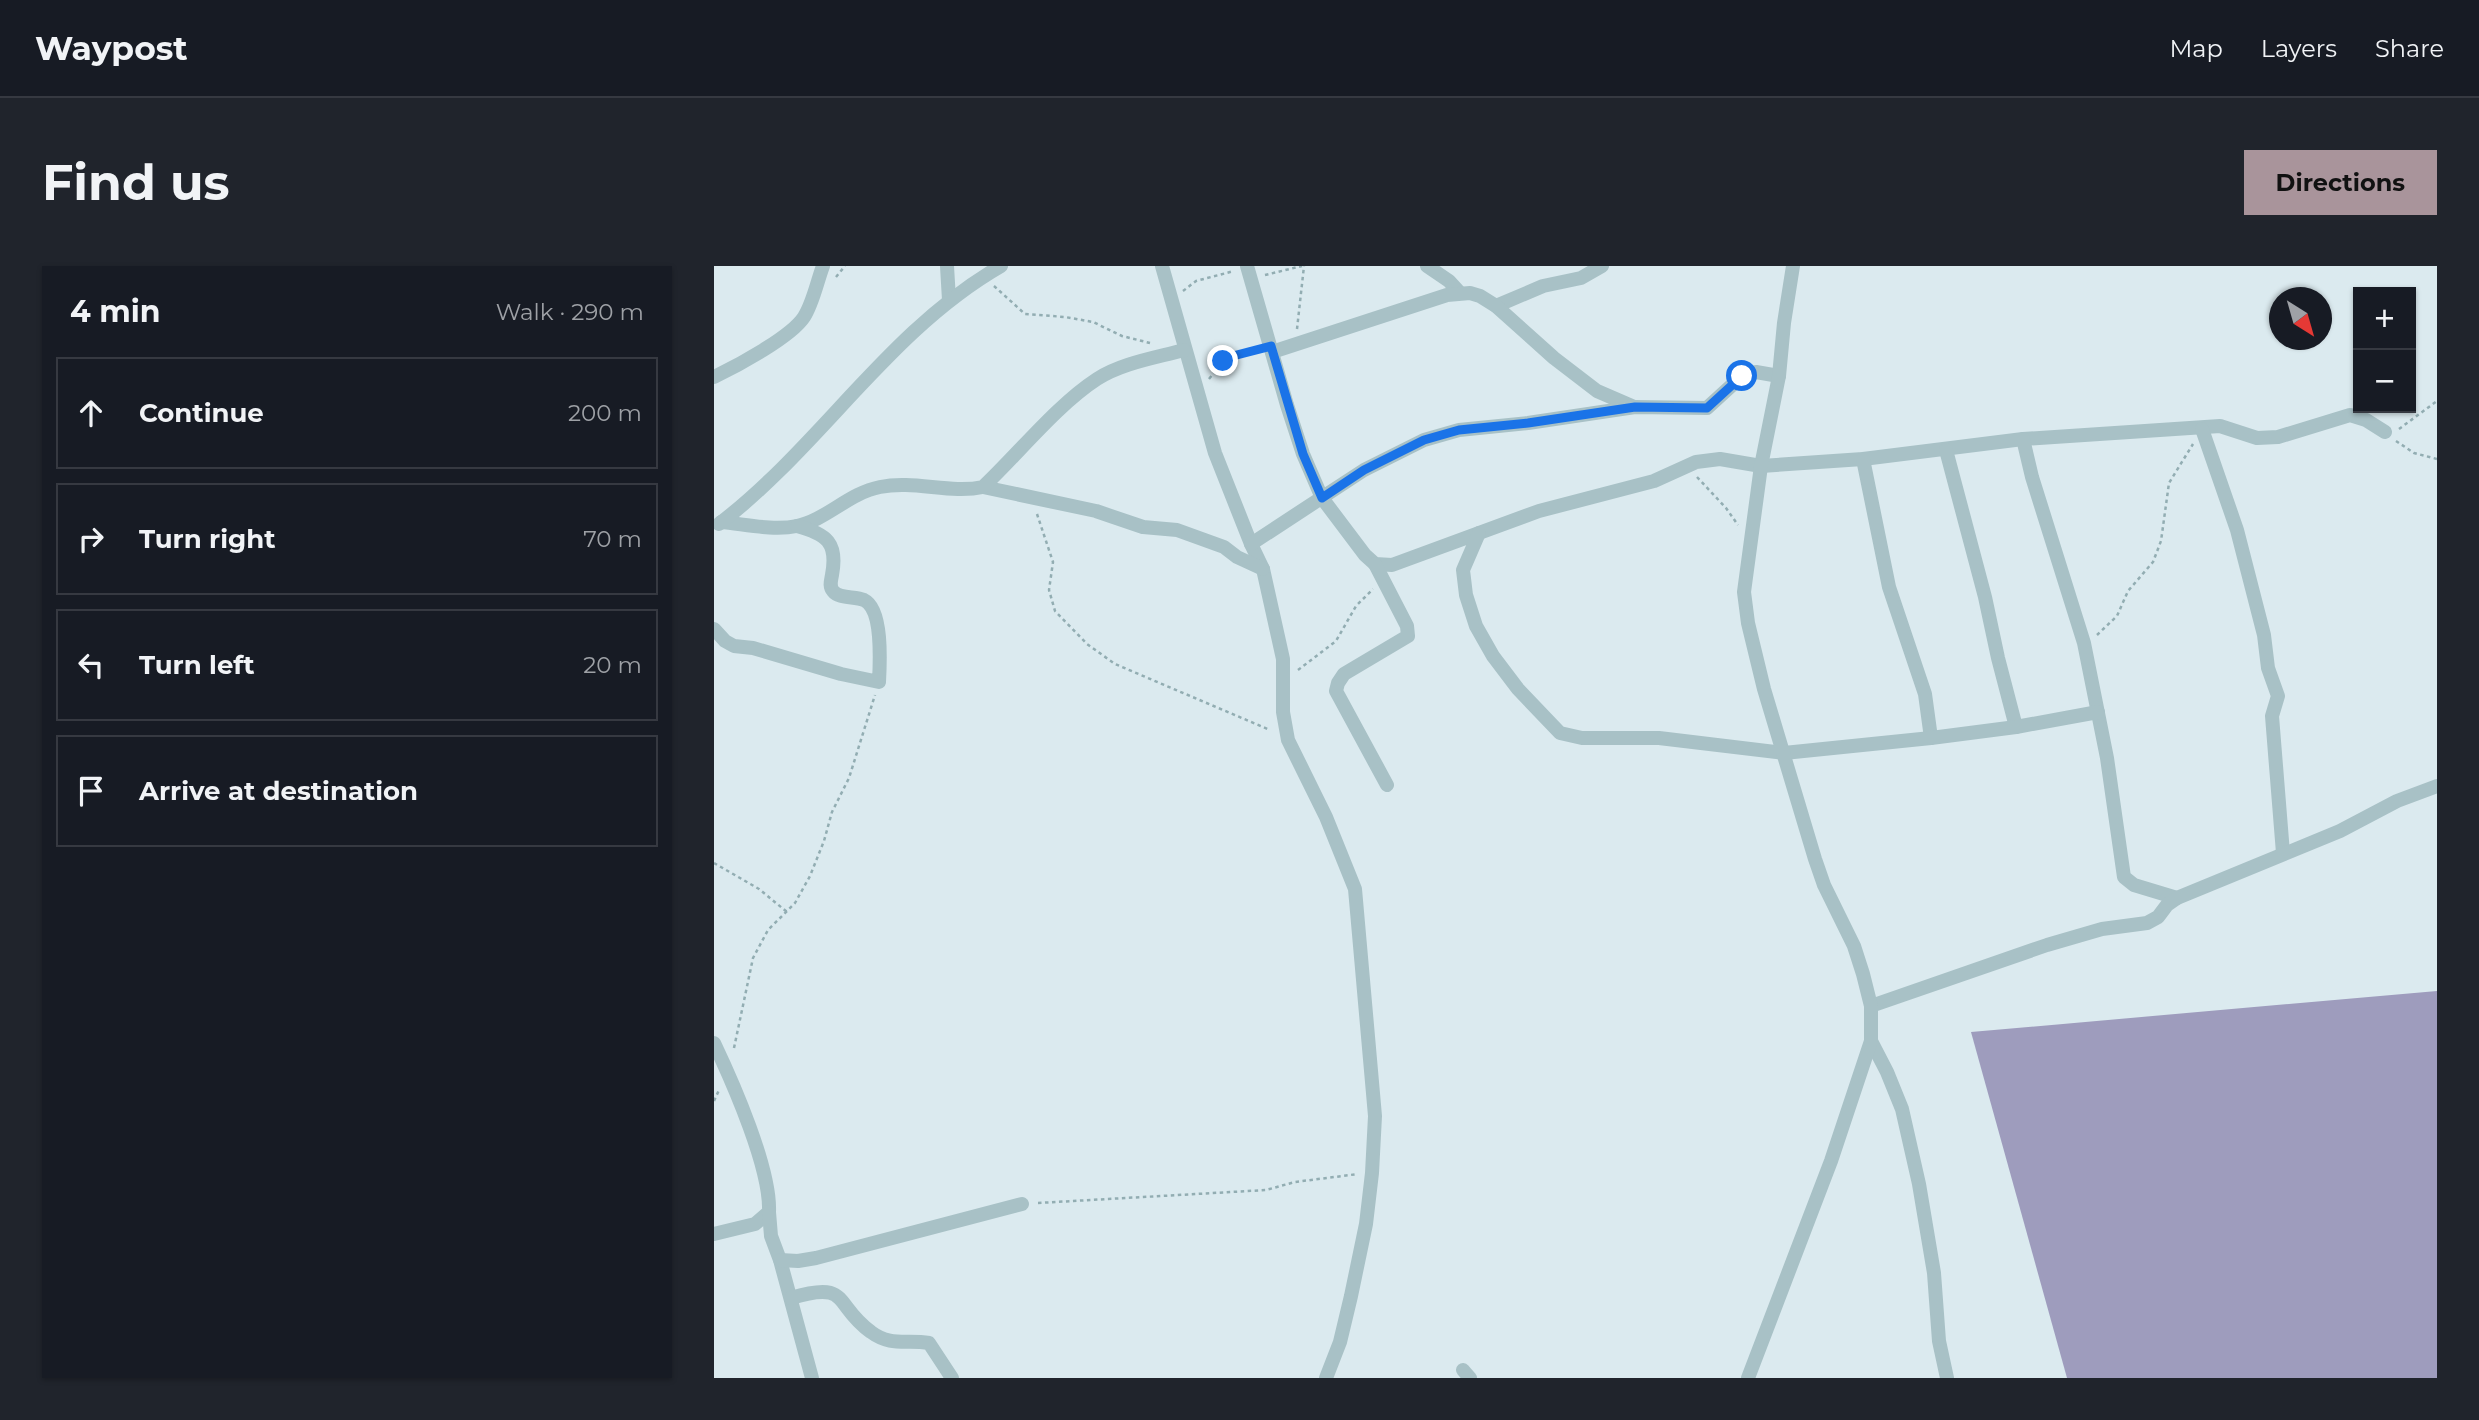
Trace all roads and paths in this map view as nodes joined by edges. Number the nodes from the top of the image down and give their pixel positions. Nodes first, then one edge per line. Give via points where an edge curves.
1 (823, 266) edge
2 (947, 266) edge
3 (1161, 266) edge
4 (1303, 266) edge
5 (1427, 266) edge
6 (1602, 266) edge
7 (1793, 266) edge
8 (993, 269) edge
9 (1249, 270) edge
10 (1460, 293) junction
11 (949, 300) junction
12 (1173, 300) junction
13 (1496, 306) junction
14 (1294, 346) junction
15 (1272, 349) junction
16 (1182, 351) junction
17 (1779, 376) junction
18 (714, 377) edge
19 (1197, 394) junction
20 (2437, 401) edge
21 (1635, 407) junction
22 (2202, 429) junction
23 (2385, 432) junction
24 (2023, 439) junction
25 (1946, 450) junction
26 (1863, 459) junction
27 (2437, 459) edge
28 (1760, 466) junction
29 (1687, 467) junction
30 (983, 487) junction
31 (1030, 498) junction
32 (1322, 498) junction
33 (717, 525) edge
34 (797, 526) junction
35 (1479, 533) junction
36 (1749, 541) junction
37 (1251, 544) junction
38 (1376, 564) junction
39 (1263, 569) junction
40 (1385, 582) junction
41 (714, 628) edge
42 (2084, 643) junction
43 (879, 682) junction
44 (1284, 687) junction
45 (2098, 712) junction
46 (2016, 727) junction
47 (1931, 738) junction
48 (1288, 740) junction
49 (1784, 753) junction
50 (1387, 785) dead end
51 (2437, 786) edge
52 (2283, 853) junction
53 (714, 863) edge
54 (2177, 898) junction
55 (787, 912) junction
56 (1871, 1006) junction
57 (1871, 1041) junction
58 (714, 1043) edge
59 (734, 1048) dead end
60 (1372, 1173) junction
61 (1022, 1204) joint
62 (769, 1212) junction
63 (714, 1234) edge
64 (780, 1260) junction
65 (791, 1298) junction
66 (812, 1378) edge
67 (952, 1378) edge
68 (1326, 1378) edge
69 (1748, 1378) edge
70 (1947, 1378) edge

1 - 18 street via 805,316 795,327
2 - 11 street
3 - 12 street
4 - 9 path
4 - 14 path
5 - 10 street
6 - 13 street via 1581,278 1543,286
7 - 17 street
8 - 11 street
8 - 16 path via 1025,314 1093,322 1122,336
9 - 12 path via 1196,281
9 - 15 street
10 - 13 street via 1480,296
10 - 14 street
11 - 33 street via 897,346 755,495
12 - 16 street
13 - 21 street via 1597,391
14 - 15 street
15 - 19 path via 1229,357
15 - 32 street via 1303,454
16 - 19 street
16 - 30 street via 1124,366 1098,379
17 - 21 street via 1749,372 1707,408
17 - 28 street
19 - 37 street via 1214,453
20 - 23 path via 2399,429
21 - 32 street via 1459,430 1424,440 1364,470
22 - 23 street via 2220,426 2257,438 2278,437 2350,415
22 - 24 street
22 - 42 path via 2169,483 2161,541 2153,562 2128,591 2117,616
22 - 52 street via 2236,530 2278,696 2272,716
23 - 27 path via 2414,453
24 - 25 street
24 - 42 street
25 - 26 street
25 - 46 street
26 - 28 street
26 - 47 street via 1889,587 1925,694
28 - 29 street via 1720,459
28 - 36 street
29 - 35 street
29 - 36 path via 1726,508
30 - 31 street
30 - 34 street via 882,486 860,492
31 - 39 street via 1096,511 1143,527 1177,530 1224,547
31 - 48 path via 1053,562 1049,590 1055,611 1087,644 1115,664
32 - 37 street
32 - 38 street
33 - 34 street
34 - 43 street via 817,531 830,544 833,591 866,600 874,608
35 - 38 street via 1392,565
35 - 49 street via 1463,570 1476,626 1518,689 1560,733 1582,738 1659,738
36 - 49 street via 1744,592 1748,623
37 - 39 street
38 - 40 street
39 - 44 street via 1280,636
40 - 44 path via 1356,606 1336,640
40 - 50 street via 1408,636 1344,674 1336,691
41 - 43 street via 734,646
42 - 45 street
43 - 55 path via 824,841 796,903
44 - 48 street
45 - 46 street
45 - 54 street via 2124,877 2134,885
46 - 47 street
47 - 49 street
48 - 60 street via 1355,889 1375,1116
49 - 56 street via 1824,885 1854,946
51 - 52 street
52 - 54 street
53 - 55 path via 760,889
54 - 56 street via 2147,923 2102,929 2047,945
55 - 59 path via 768,930 753,958
56 - 57 street
57 - 69 street via 1831,1161
57 - 70 street via 1902,1109 1919,1184
58 - 62 street via 752,1137 767,1184
60 - 61 path via 1266,1190
60 - 68 street via 1351,1296
61 - 64 street via 816,1258
62 - 63 street via 755,1224
62 - 64 street via 771,1237
64 - 65 street
65 - 66 street
65 - 67 street via 813,1292 837,1294 877,1336 898,1343 929,1343

